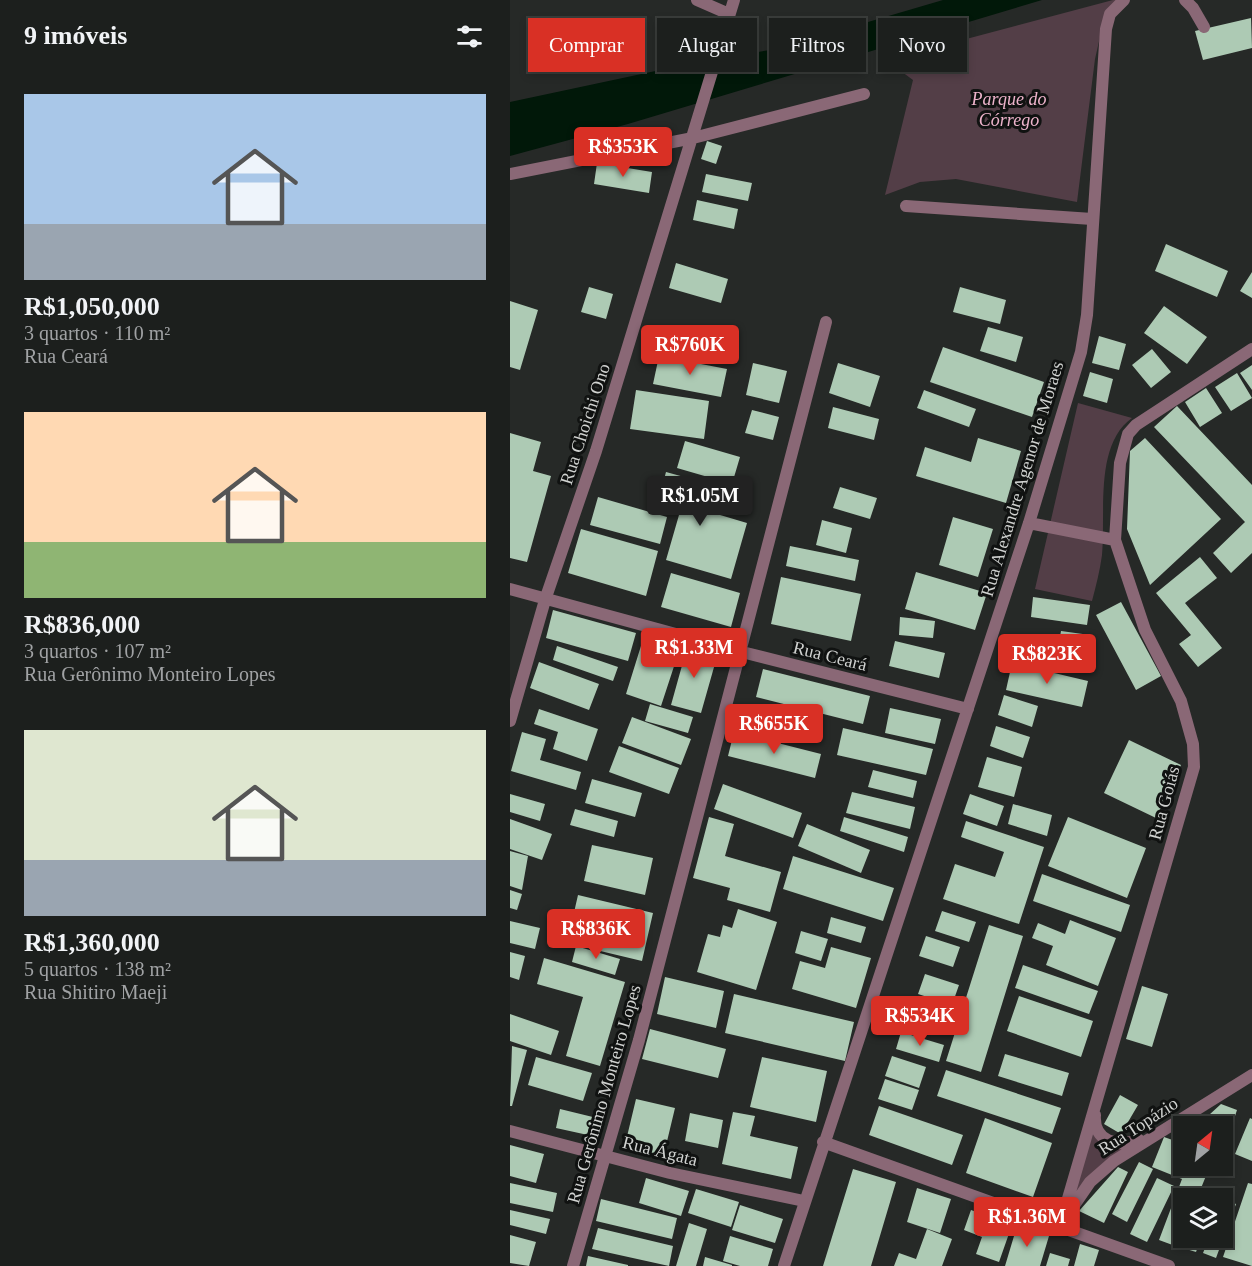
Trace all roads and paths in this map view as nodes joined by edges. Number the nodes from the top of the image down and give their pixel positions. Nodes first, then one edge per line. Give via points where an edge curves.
1 (697, 0) edge
2 (734, 0) edge
3 (1124, 0) edge
4 (1185, 0) edge
5 (729, 14) junction
6 (1204, 27) dead end
7 (864, 94) dead end
8 (693, 138) junction
9 (510, 174) edge
10 (906, 206) dead end
11 (1092, 219) junction
12 (826, 322) dead end
13 (1252, 349) edge
14 (1029, 523) junction
15 (1115, 540) junction
16 (510, 589) edge
17 (545, 600) junction
18 (742, 652) junction
19 (968, 709) junction
20 (510, 721) edge
21 (1252, 1075) edge
22 (1098, 1093) junction
23 (1186, 1116) edge
24 (1173, 1123) edge
25 (1173, 1124) edge
26 (510, 1131) edge
27 (823, 1142) junction
28 (606, 1156) junction
29 (804, 1201) junction
30 (1060, 1226) junction
31 (573, 1266) edge
32 (784, 1266) edge
33 (1169, 1266) edge

1 - 5 street
2 - 5 street, Rua Choichi Ono
3 - 11 street, Rua Alexandre Agenor de Moraes via 1110,14 1106,28
4 - 6 street
5 - 8 street, Rua Choichi Ono
7 - 8 street
8 - 9 street
8 - 17 street, Rua Choichi Ono via 596,451
10 - 11 street
11 - 14 street, Rua Alexandre Agenor de Moraes via 1081,352
12 - 18 street, Rua Gerônimo Monteiro Lopes
13 - 15 street, Rua Goiás via 1146,418 1128,434 1120,463
14 - 15 street
14 - 19 street, Rua Alexandre Agenor de Moraes
15 - 22 street, Rua Goiás via 1145,630 1181,701 1193,744 1194,766
16 - 17 street, Rua Ceará
17 - 18 street, Rua Ceará
17 - 20 street, Rua Choichi Ono
18 - 19 street, Rua Ceará
18 - 28 street, Rua Gerônimo Monteiro Lopes
19 - 27 street, Rua Alexandre Agenor de Moraes
21 - 23 street, Rua Topázio
22 - 24 street via 1096,1128 1113,1143 1131,1143
22 - 30 street, Rua Goiás
25 - 30 street, Rua Topázio via 1124,1153 1097,1175
26 - 28 street, Rua Ágata
27 - 29 street, Rua Alexandre Agenor de Moraes
27 - 30 street
28 - 29 street, Rua Ágata
28 - 31 street, Rua Gerônimo Monteiro Lopes
29 - 32 street, Rua Alexandre Agenor de Moraes
30 - 33 street

